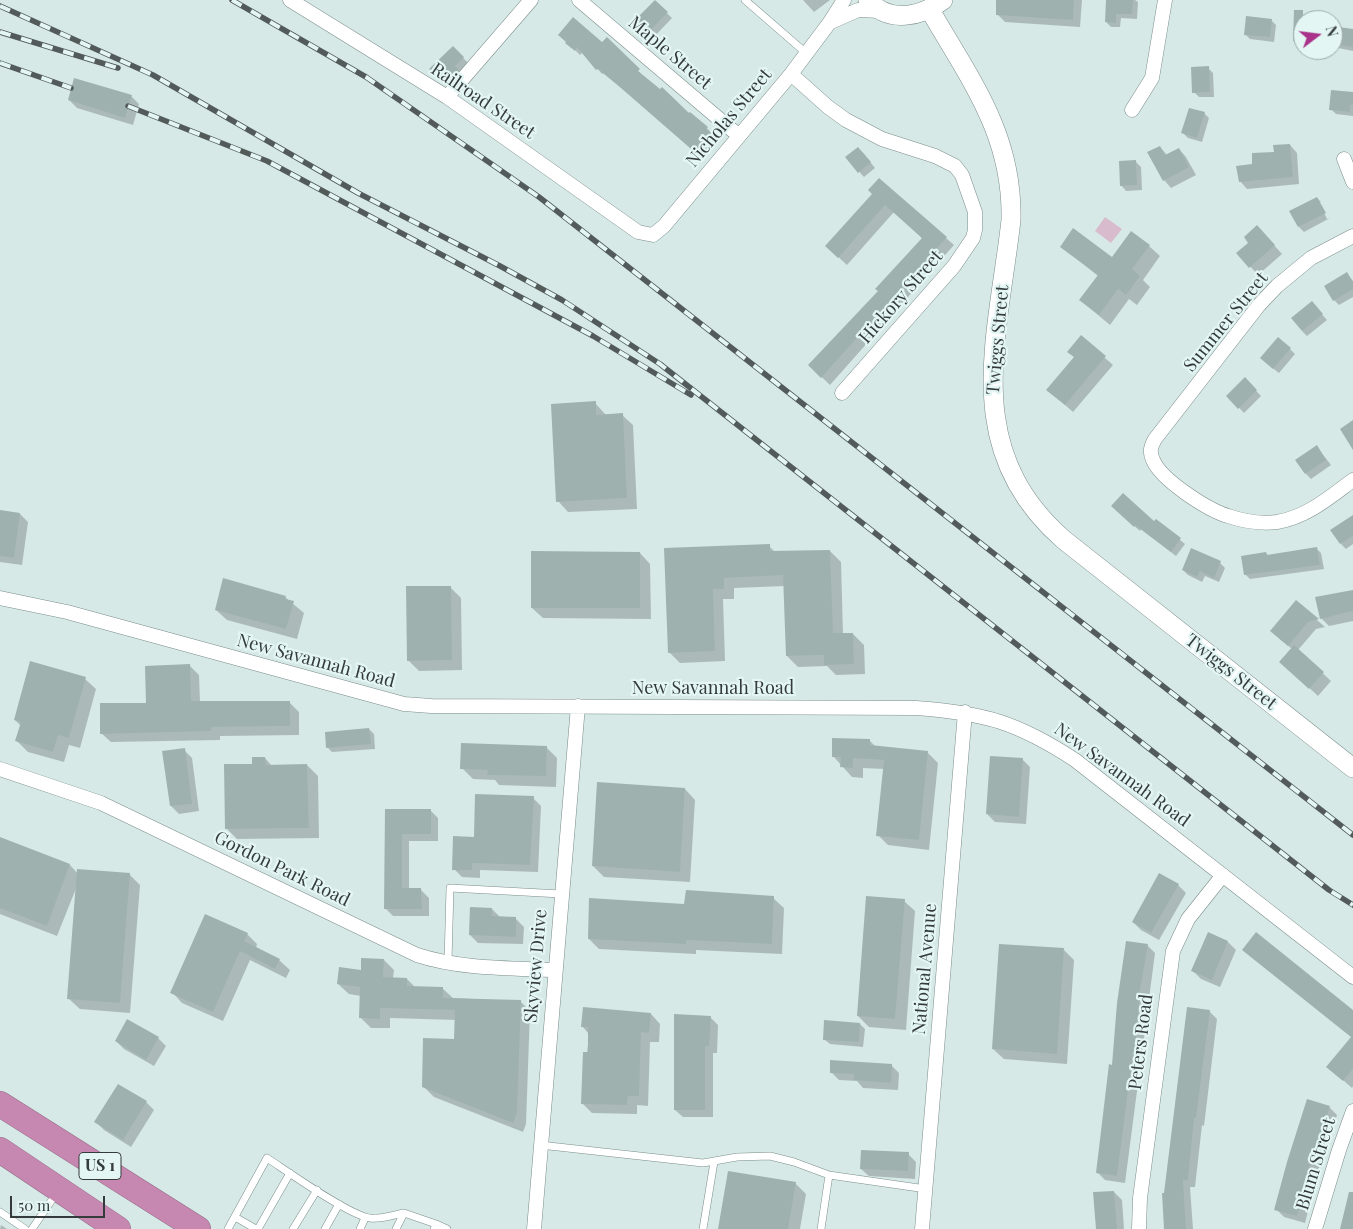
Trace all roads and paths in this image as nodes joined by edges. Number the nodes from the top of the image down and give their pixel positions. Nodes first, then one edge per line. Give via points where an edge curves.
1 (290, 0) edge
2 (531, 0) edge
3 (579, 0) edge
4 (745, 0) edge
5 (844, 0) edge
6 (1165, 0) edge
7 (875, 5) edge
8 (936, 5) edge
9 (830, 22) junction
10 (806, 53) junction
11 (791, 74) junction
12 (448, 98) junction
13 (1132, 110) dead end
14 (738, 135) junction
15 (1344, 159) dead end
16 (1353, 182) edge
17 (652, 235) joint
18 (1353, 236) edge
19 (842, 393) dead end
20 (1353, 480) edge
21 (0, 598) edge
22 (578, 706) junction
23 (965, 712) junction
24 (1353, 768) edge
25 (0, 769) edge
26 (1224, 875) junction
27 (561, 894) junction
28 (448, 962) junction
29 (554, 970) junction
30 (1353, 977) edge
31 (0, 1104) edge
32 (1353, 1111) edge
33 (540, 1145) junction
34 (0, 1150) edge
35 (714, 1162) junction
36 (290, 1173) junction
37 (829, 1175) junction
38 (926, 1189) junction
39 (60, 1190) junction
40 (317, 1190) junction
41 (339, 1204) junction
42 (0, 1212) edge
43 (404, 1213) junction
44 (236, 1217) junction
45 (365, 1218) junction
46 (435, 1226) edge
47 (24, 1229) edge
48 (32, 1229) edge
49 (118, 1229) edge
50 (198, 1229) edge
51 (228, 1229) edge
52 (257, 1229) edge
53 (293, 1229) edge
54 (325, 1229) edge
55 (360, 1229) edge
56 (396, 1229) edge
57 (448, 1229) edge
58 (534, 1229) edge
59 (703, 1229) edge
60 (821, 1229) edge
61 (922, 1229) edge
62 (1139, 1229) edge
63 (1315, 1229) edge

1 - 12 street, Railroad Street
2 - 12 street
3 - 14 street, Maple Street
4 - 10 lane
5 - 9 street, Nicholas Street
6 - 13 street via 1152,78
7 - 8 main road via 906,16 914,16
7 - 9 street, Nicholas Street
8 - 24 main road, Twiggs Street via 987,109 1006,162 1011,220 993,355 992,402 1002,449 1016,481 1031,505 1064,540
9 - 10 street, Nicholas Street
10 - 11 street, Nicholas Street
11 - 14 street, Nicholas Street
11 - 19 street, Hickory Street via 846,120 882,139 955,166 974,205 973,238 954,266
12 - 17 street, Railroad Street via 638,232
14 - 17 street, Nicholas Street via 664,226
15 - 16 street
18 - 20 street, Summer Street via 1311,258 1259,305 1155,439 1151,454 1160,472 1198,501 1218,512 1251,522 1277,522 1302,514
21 - 22 street, New Savannah Road via 67,612 404,704
22 - 23 street, New Savannah Road via 916,708
22 - 27 street, Skyview Drive
23 - 26 street, New Savannah Road via 1011,724 1053,746
23 - 38 street, National Avenue
25 - 28 street, Gordon Park Road via 101,803 399,947 432,960
26 - 30 street, New Savannah Road
26 - 62 street, Peters Road via 1188,919 1174,952 1140,1198
27 - 28 lane via 450,888
27 - 29 street, Skyview Drive
28 - 29 street, Gordon Park Road
29 - 33 street, Skyview Drive
31 - 50 highway, US 1
32 - 63 street, Blum Street
33 - 35 lane
33 - 58 street, Skyview Drive
34 - 39 highway, US 1
35 - 37 lane via 737,1157 770,1156
35 - 59 lane
36 - 40 lane
36 - 44 lane via 267,1158
36 - 52 lane
37 - 38 lane
37 - 60 lane
38 - 61 street, National Avenue
39 - 48 lane
39 - 49 highway, US 1
40 - 41 lane
40 - 53 lane
41 - 45 lane
41 - 54 lane
42 - 47 lane
43 - 45 lane
43 - 46 lane
43 - 56 lane
44 - 51 lane
44 - 52 lane
45 - 55 lane
46 - 57 lane

